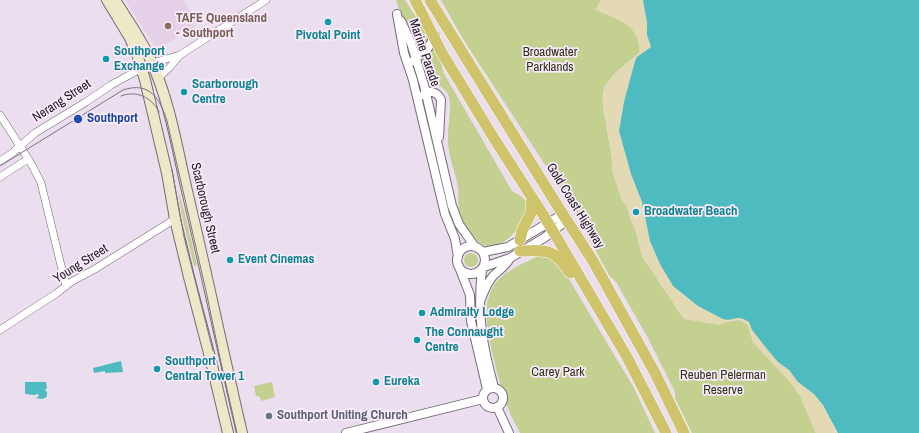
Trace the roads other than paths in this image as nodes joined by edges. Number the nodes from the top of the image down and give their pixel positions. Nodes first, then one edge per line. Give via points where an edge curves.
1 (108, 0) edge
2 (115, 0) edge
3 (266, 0) edge
4 (415, 0) edge
5 (430, 0) edge
6 (434, 36) junction
7 (453, 38) junction
8 (442, 53) junction
9 (180, 55) junction
10 (415, 59) junction
11 (152, 63) junction
12 (142, 68) junction
13 (158, 78) junction
14 (413, 78) junction
15 (425, 92) junction
16 (418, 100) junction
17 (0, 115) edge
18 (20, 146) junction
19 (438, 146) junction
20 (28, 159) junction
21 (0, 161) edge
22 (0, 177) edge
23 (532, 197) junction
24 (565, 217) junction
25 (175, 219) junction
26 (551, 227) junction
27 (520, 246) junction
28 (474, 247) junction
29 (483, 252) junction
30 (510, 258) junction
31 (458, 260) junction
32 (483, 268) junction
33 (66, 286) junction
34 (479, 304) junction
35 (606, 322) junction
36 (0, 330) edge
37 (491, 388) junction
38 (483, 399) junction
39 (497, 407) junction
40 (228, 433) edge
41 (242, 433) edge
42 (346, 433) edge
43 (509, 433) edge
44 (666, 433) edge
45 (684, 433) edge

1 - 12 main road via 130,38
2 - 11 main road, Scarborough Street
3 - 9 street
4 - 6 highway
5 - 7 highway, Gold Coast Highway
6 - 8 highway
6 - 10 street via 428,48
7 - 8 highway via 447,42
7 - 24 highway, Gold Coast Highway
8 - 23 highway
9 - 11 street
9 - 13 street
10 - 14 street via 412,65
10 - 14 street, Marine Parade via 406,30 397,14
10 - 15 street, Marine Parade
11 - 13 main road, Scarborough Street
12 - 18 street, Nerang Street via 110,85 35,133
12 - 25 main road via 167,173
13 - 41 main road, Scarborough Street via 207,273
14 - 16 street, Marine Parade
15 - 16 street
15 - 19 street, Marine Parade
15 - 19 street via 436,94 441,100
16 - 31 street, Marine Parade via 445,214 455,239
17 - 18 street
18 - 20 street
18 - 21 street, Nerang Street
19 - 28 street, Marine Parade via 456,217
20 - 22 street
20 - 33 street via 38,175 45,198
23 - 26 highway
23 - 27 highway via 531,213 522,231
24 - 26 street
24 - 45 highway, Gold Coast Highway via 593,261
25 - 33 street, Young Street
25 - 40 main road
26 - 27 street
26 - 35 highway
27 - 29 street
27 - 30 street
27 - 35 highway via 548,251 560,258 597,314
28 - 29 street
28 - 31 street via 462,250
29 - 32 street
30 - 32 street
30 - 34 street via 488,283
31 - 32 street via 462,271 470,274
31 - 37 street, Marine Parade via 470,295 471,321
32 - 34 street
33 - 36 street, Young Street
34 - 37 street
35 - 44 highway via 628,357
37 - 38 street via 483,395
37 - 39 street via 500,390 503,395 502,403
38 - 39 street via 486,406
38 - 42 street
39 - 43 street

